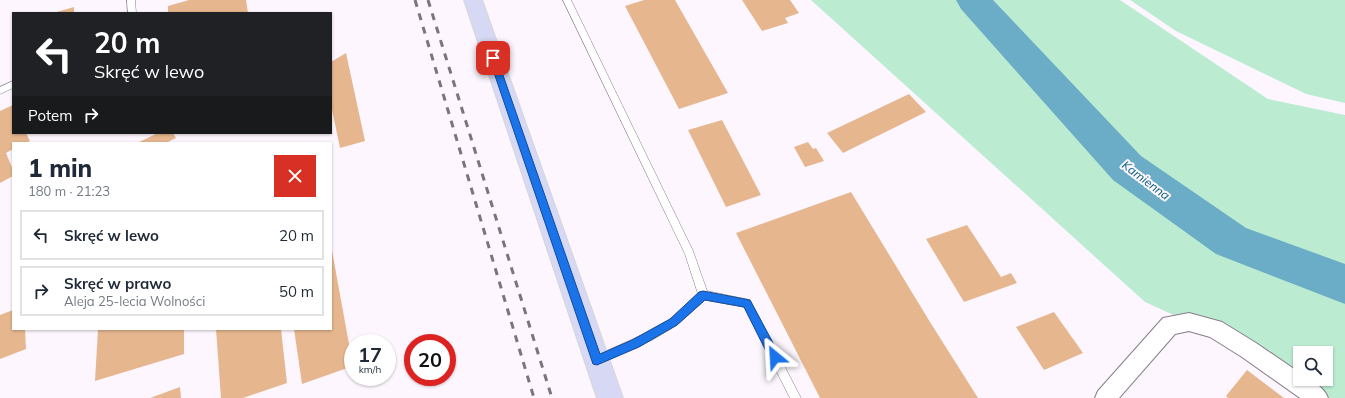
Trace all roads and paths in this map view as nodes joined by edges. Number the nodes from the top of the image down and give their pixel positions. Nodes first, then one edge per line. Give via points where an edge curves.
1 (132, 0) edge
2 (473, 0) edge
3 (567, 0) edge
4 (132, 12) edge
5 (12, 85) edge
6 (0, 91) edge
7 (703, 295) junction
8 (597, 360) junction
9 (610, 398) edge
10 (796, 398) edge
11 (1105, 398) edge
12 (1318, 398) edge

1 - 4 lane
2 - 8 main road
3 - 7 lane via 690,254
5 - 6 lane
7 - 8 lane via 674,322
7 - 10 lane via 747,303
8 - 9 main road
11 - 12 street via 1170,325 1190,322 1215,329

